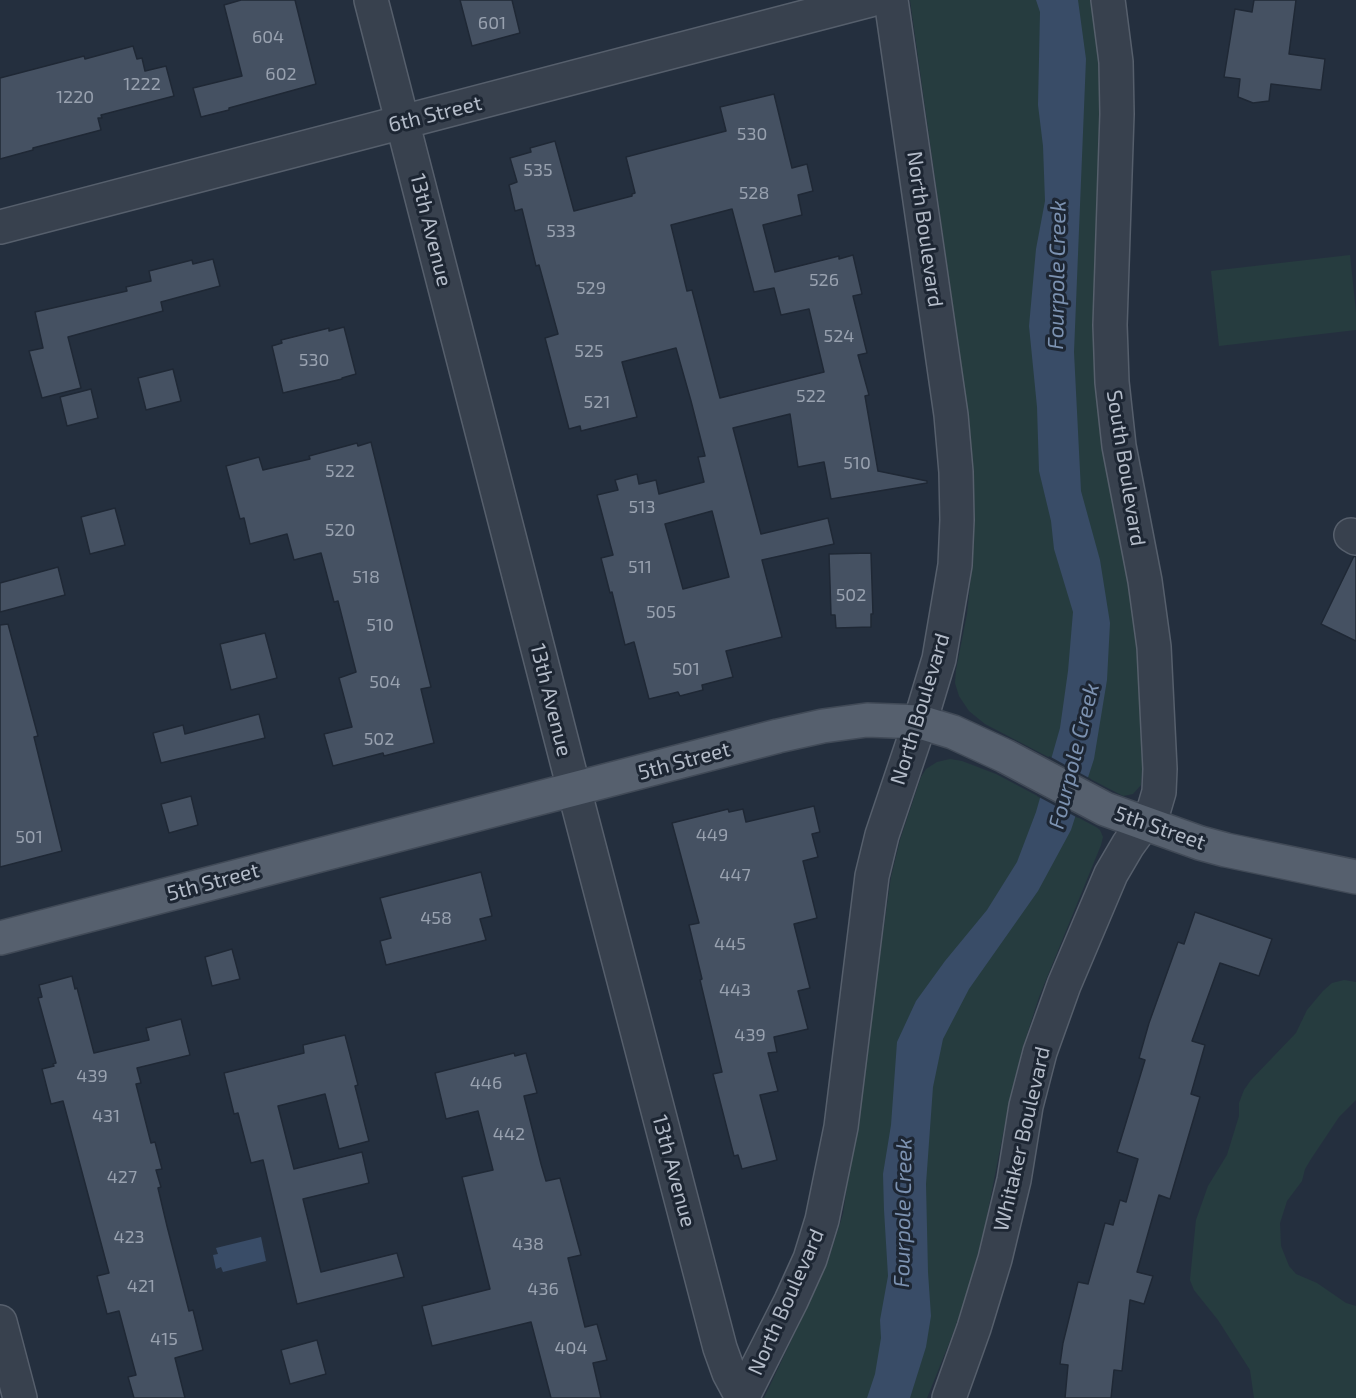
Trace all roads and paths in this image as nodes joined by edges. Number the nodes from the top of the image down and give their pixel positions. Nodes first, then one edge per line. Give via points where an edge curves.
1 (371, 0) edge
2 (870, 0) edge
3 (891, 0) edge
4 (1108, 0) edge
5 (403, 122) junction
6 (0, 227) edge
7 (920, 722) junction
8 (574, 789) junction
9 (1145, 824) junction
10 (1356, 877) edge
11 (0, 938) edge
12 (0, 1322) edge
13 (20, 1398) edge
14 (742, 1398) edge
15 (949, 1398) edge

1 - 5 street, 13th Avenue
2 - 5 street, 6th Street
3 - 7 street, North Boulevard via 940,332 956,472 953,575 939,659
4 - 9 street, South Boulevard via 1118,114 1110,325 1112,382 1119,446 1145,581 1158,708 1159,792
5 - 6 street, 6th Street
5 - 8 street, 13th Avenue
7 - 8 main road, 5th Street via 867,720 823,726
7 - 9 main road, 5th Street via 953,732 1105,809
7 - 14 street, North Boulevard via 872,876 841,1128 822,1220 810,1259
8 - 11 main road, 5th Street
8 - 14 street, 13th Avenue via 720,1348
9 - 10 main road, 5th Street via 1226,850
9 - 15 street, Whitaker Boulevard via 1111,874 1040,1052 995,1259
12 - 13 street

